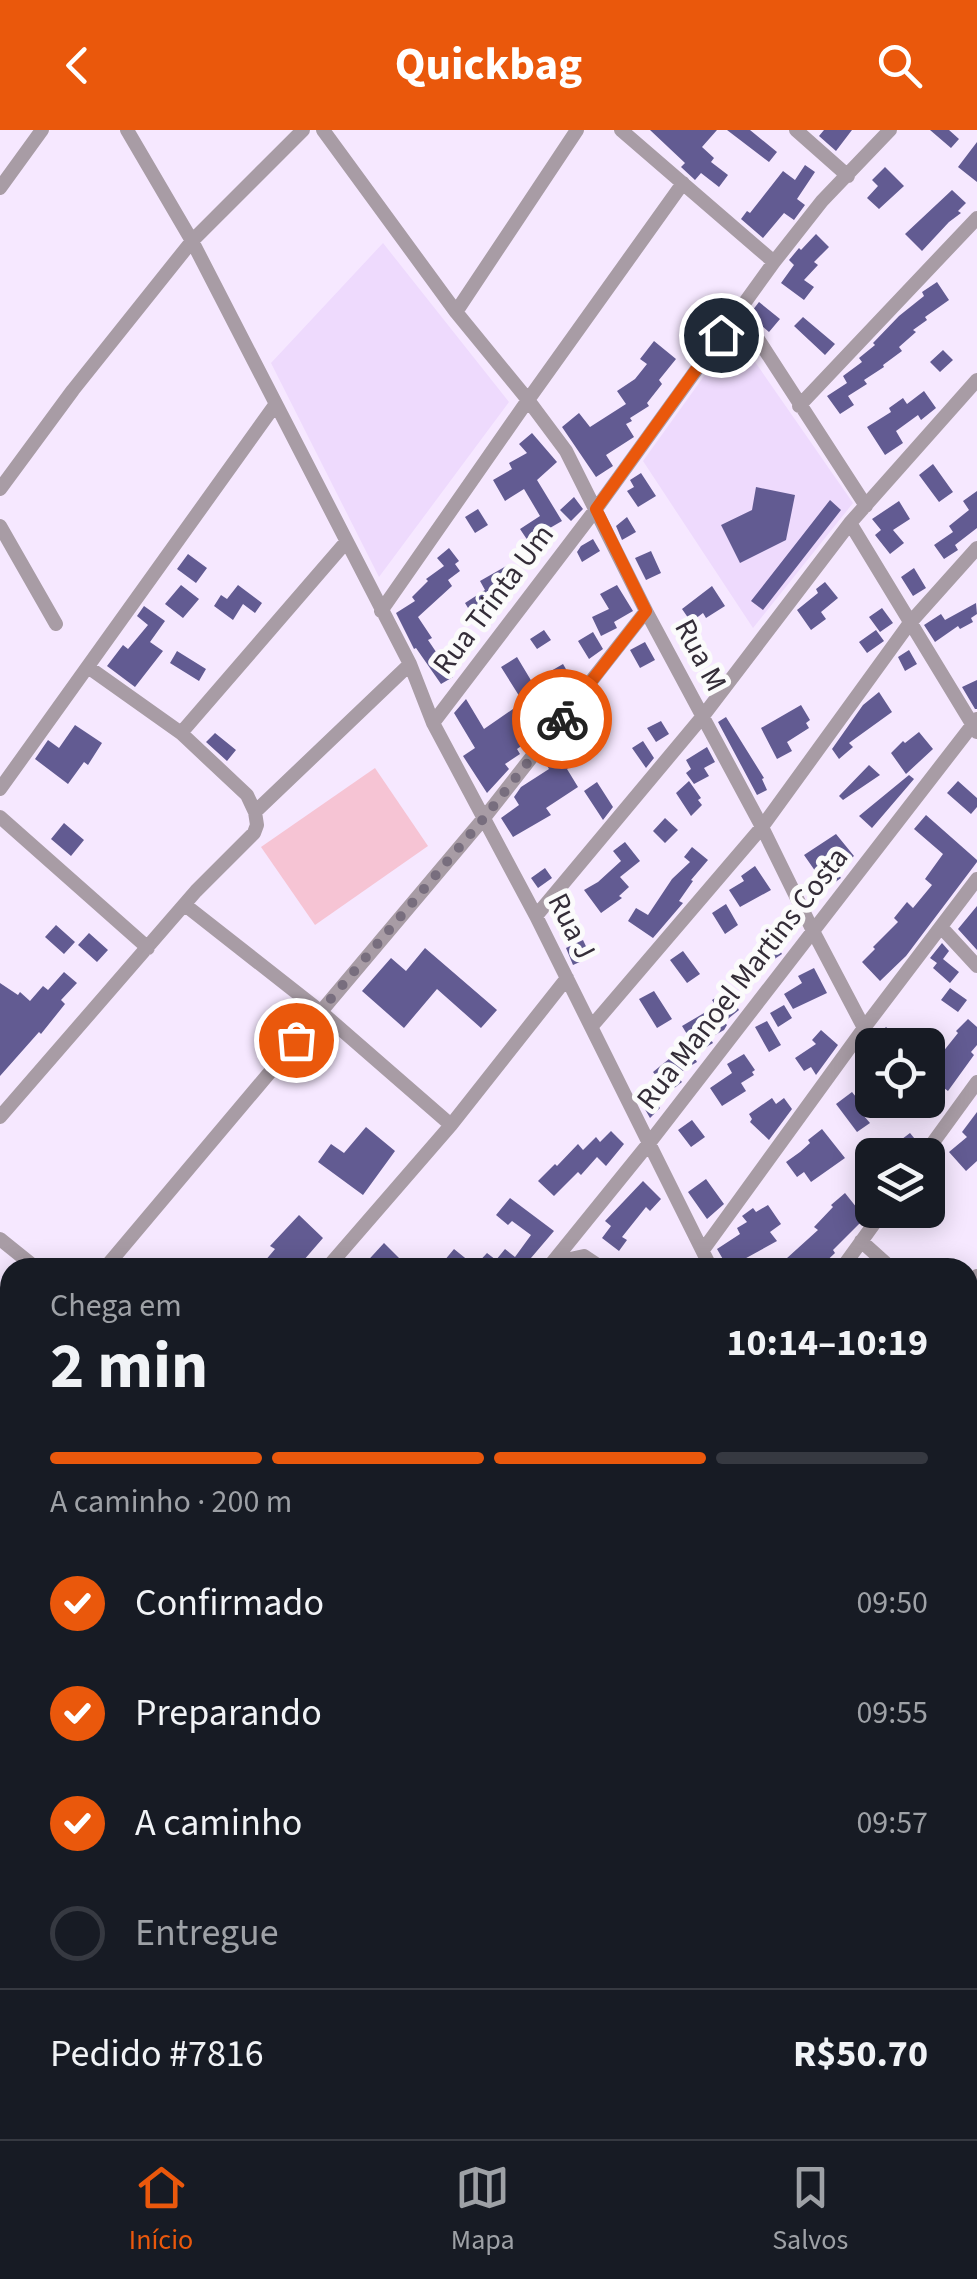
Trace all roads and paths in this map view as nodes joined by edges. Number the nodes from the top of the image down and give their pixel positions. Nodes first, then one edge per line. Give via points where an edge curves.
1 (42, 130) edge
2 (127, 130) edge
3 (303, 130) edge
4 (323, 130) edge
5 (578, 130) edge
6 (621, 130) edge
7 (796, 130) edge
8 (890, 130) edge
9 (848, 176) junction
10 (682, 183) junction
11 (0, 188) edge
12 (977, 218) edge
13 (192, 241) junction
14 (774, 262) junction
15 (739, 310) junction
16 (456, 312) junction
17 (977, 380) edge
18 (528, 400) junction
19 (275, 404) junction
20 (799, 406) junction
21 (0, 488) edge
22 (866, 506) junction
23 (596, 509) junction
24 (850, 524) junction
25 (0, 526) edge
26 (346, 542) junction
27 (977, 548) edge
28 (646, 611) junction
29 (381, 612) junction
30 (56, 624) dead end
31 (909, 624) junction
32 (410, 664) junction
33 (88, 667) junction
34 (702, 716) junction
35 (432, 723) junction
36 (975, 726) edge
37 (180, 733) junction
38 (0, 789) edge
39 (255, 812) junction
40 (0, 817) edge
41 (484, 818) junction
42 (762, 826) junction
43 (977, 879) edge
44 (185, 904) junction
45 (536, 916) junction
46 (941, 927) junction
47 (813, 931) junction
48 (148, 948) junction
49 (977, 966) edge
50 (567, 978) junction
51 (320, 1011) junction
52 (592, 1026) junction
53 (864, 1028) joint
54 (855, 1040) edge
55 (977, 1082) edge
56 (0, 1117) edge
57 (450, 1125) junction
58 (936, 1138) edge
59 (650, 1142) junction
60 (871, 1228) edge
61 (0, 1239) edge
62 (861, 1241) junction
63 (702, 1250) junction
64 (24, 1258) edge
65 (113, 1258) edge
66 (335, 1258) edge
67 (556, 1258) edge
68 (706, 1258) edge
69 (849, 1258) edge
70 (881, 1258) edge

1 - 11 street
2 - 13 street, Rua J
3 - 13 street
4 - 16 street, Rua M
5 - 16 street
6 - 10 street
7 - 9 street
8 - 9 street, Rua Trinta Um
9 - 14 street, Rua Trinta Um
10 - 14 street
10 - 18 street
12 - 20 street
13 - 19 street, Rua J
13 - 21 street
14 - 15 street, Rua Trinta Um
15 - 20 street
15 - 23 street, Rua Trinta Um
16 - 18 street, Rua M
17 - 22 street
18 - 23 street, Rua M
18 - 29 street
19 - 26 street, Rua J
19 - 33 street
20 - 22 street
22 - 24 street
23 - 28 street, Rua M
23 - 35 street, Rua Trinta Um
24 - 31 street
24 - 34 street
25 - 30 street
26 - 29 street, Rua J
26 - 37 street
27 - 31 street
28 - 34 street, Rua M
28 - 41 street
29 - 32 street, Rua J
31 - 36 street
31 - 42 street
32 - 35 street, Rua J
32 - 39 street
33 - 37 street
33 - 38 street
34 - 42 street, Rua M
34 - 45 street
35 - 41 street, Rua J
36 - 47 street, Rua Manoel Martins Costa
37 - 39 street via 247,795
39 - 44 street via 254,833
40 - 48 street
41 - 45 street, Rua J
41 - 51 street
42 - 47 street, Rua M
42 - 52 street
43 - 46 street
44 - 48 street
44 - 51 street
45 - 50 street, Rua J
46 - 49 street
46 - 53 street
47 - 53 street, Rua M
47 - 59 street, Rua Manoel Martins Costa
48 - 56 street
50 - 52 street, Rua J
50 - 57 street
51 - 57 street
51 - 65 street
52 - 59 street, Rua J
54 - 63 street
55 - 58 street
57 - 66 street
59 - 63 street, Rua J
59 - 67 street, Rua Manoel Martins Costa
60 - 62 street
61 - 64 street
62 - 69 street
62 - 70 street
63 - 68 street, Rua J

